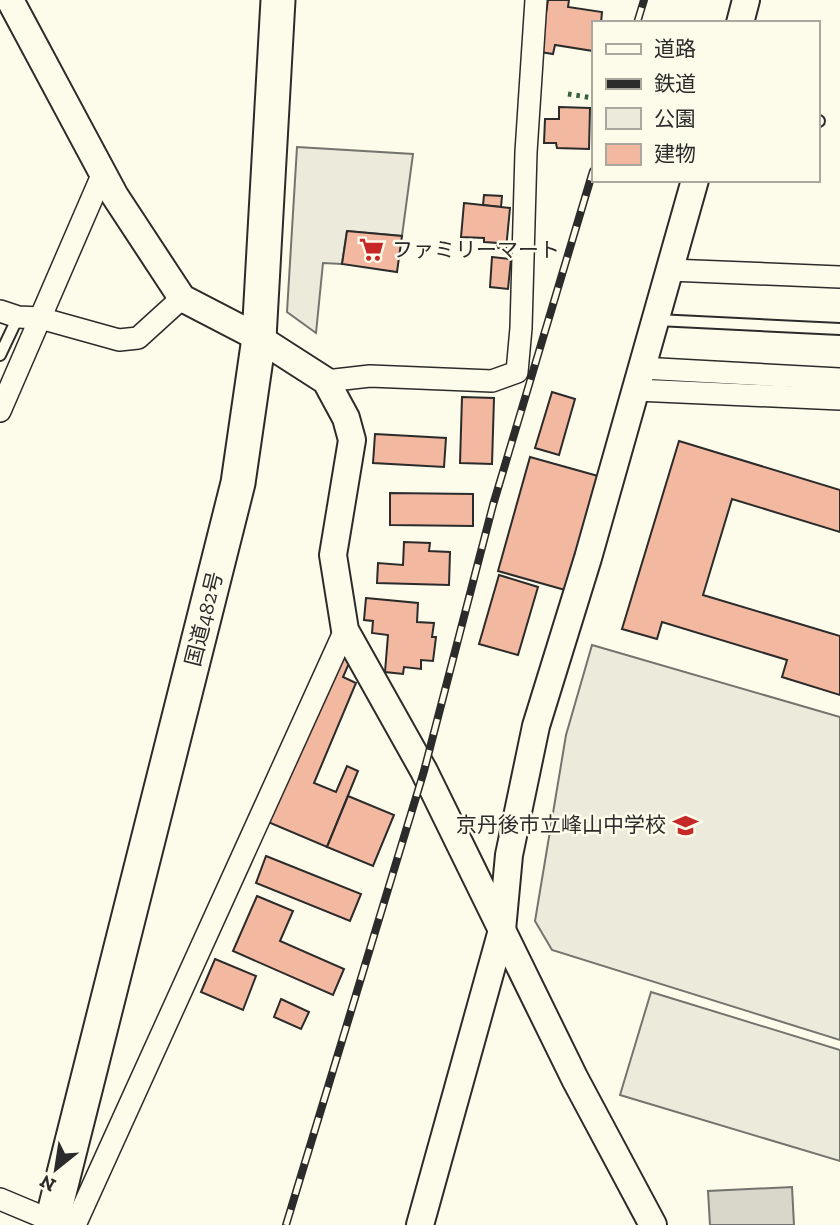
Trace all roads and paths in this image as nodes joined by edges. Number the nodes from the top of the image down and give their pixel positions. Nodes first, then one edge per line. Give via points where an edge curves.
1 (10, 0) edge
2 (278, 0) edge
3 (536, 0) edge
4 (746, 0) edge
5 (741, 21) edge
6 (103, 173) junction
7 (694, 182) edge
8 (670, 270) junction
9 (840, 277) edge
10 (183, 298) junction
11 (9, 314) edge
12 (40, 318) junction
13 (657, 320) junction
14 (840, 329) edge
15 (259, 338) junction
16 (3, 342) edge
17 (0, 355) edge
18 (638, 379) junction
19 (840, 379) edge
20 (326, 381) junction
21 (840, 399) edge
22 (0, 411) edge
23 (345, 630) junction
24 (502, 930) junction
25 (0, 1199) edge
26 (60, 1224) edge
27 (420, 1225) edge
28 (653, 1225) edge

1 - 6 street
2 - 15 highway, 国道482号
3 - 20 street via 517,372 492,381 370,376
4 - 5 street
6 - 10 street
6 - 12 street
7 - 8 street
8 - 9 street
8 - 13 street
10 - 12 street via 138,338 119,340
10 - 15 street
11 - 12 street
11 - 16 lane
12 - 22 street
13 - 14 lane
13 - 18 street
15 - 20 street
15 - 26 highway, 国道482号 via 238,483
16 - 17 lane
18 - 19 street
18 - 21 street
18 - 24 street via 536,726 509,855
20 - 23 street via 352,440 333,555
23 - 24 street via 424,771
23 - 26 street
24 - 27 street
24 - 28 street
25 - 26 street

